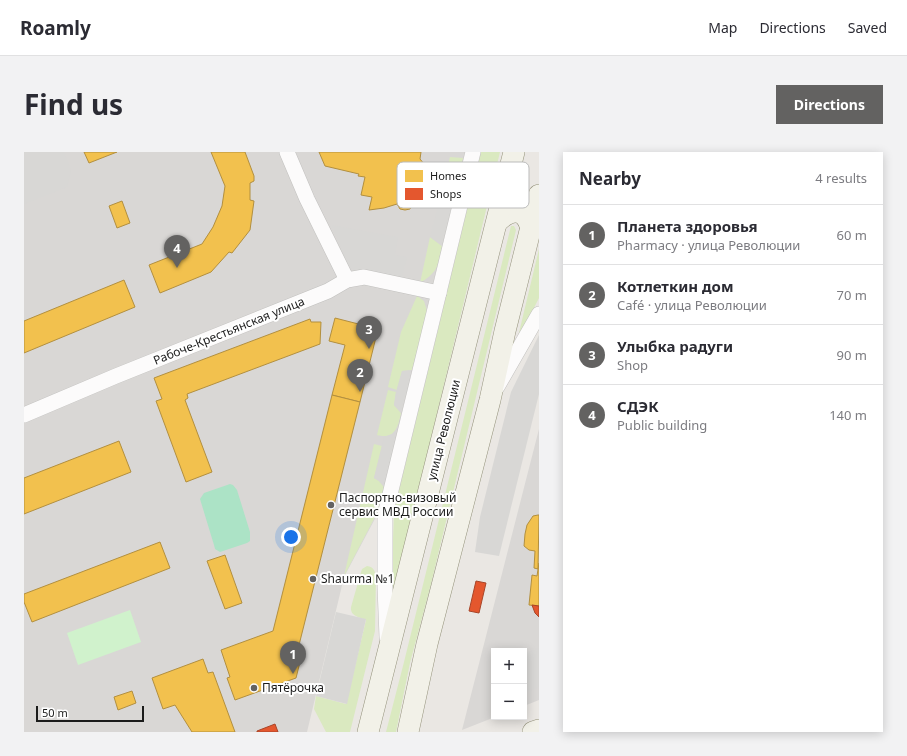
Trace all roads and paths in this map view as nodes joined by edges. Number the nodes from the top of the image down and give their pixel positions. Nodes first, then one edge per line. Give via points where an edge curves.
1 (288, 152) edge
2 (473, 152) edge
3 (514, 152) edge
4 (471, 162) edge
5 (512, 162) edge
6 (539, 195) edge
7 (459, 208) edge
8 (500, 208) edge
9 (497, 222) junction
10 (531, 229) junction
11 (347, 280) junction
12 (439, 293) junction
13 (539, 314) edge
14 (490, 400) junction
15 (24, 415) edge
16 (387, 654) junction
17 (539, 730) edge
18 (368, 732) edge
19 (408, 732) edge
20 (533, 732) edge

1 - 11 street via 307,199
2 - 4 street
3 - 5 main road, улица Революции
6 - 10 main road
7 - 12 street
8 - 9 main road, улица Революции
9 - 10 main road via 505,214 520,213 525,216
9 - 16 main road, улица Революции
10 - 14 main road
11 - 12 street, Рабоче-Крестьянская улица via 364,277
11 - 15 street, Рабоче-Крестьянская улица via 328,292
12 - 16 street via 385,515
13 - 14 street
14 - 19 main road
16 - 18 main road, улица Революции
17 - 20 main road

